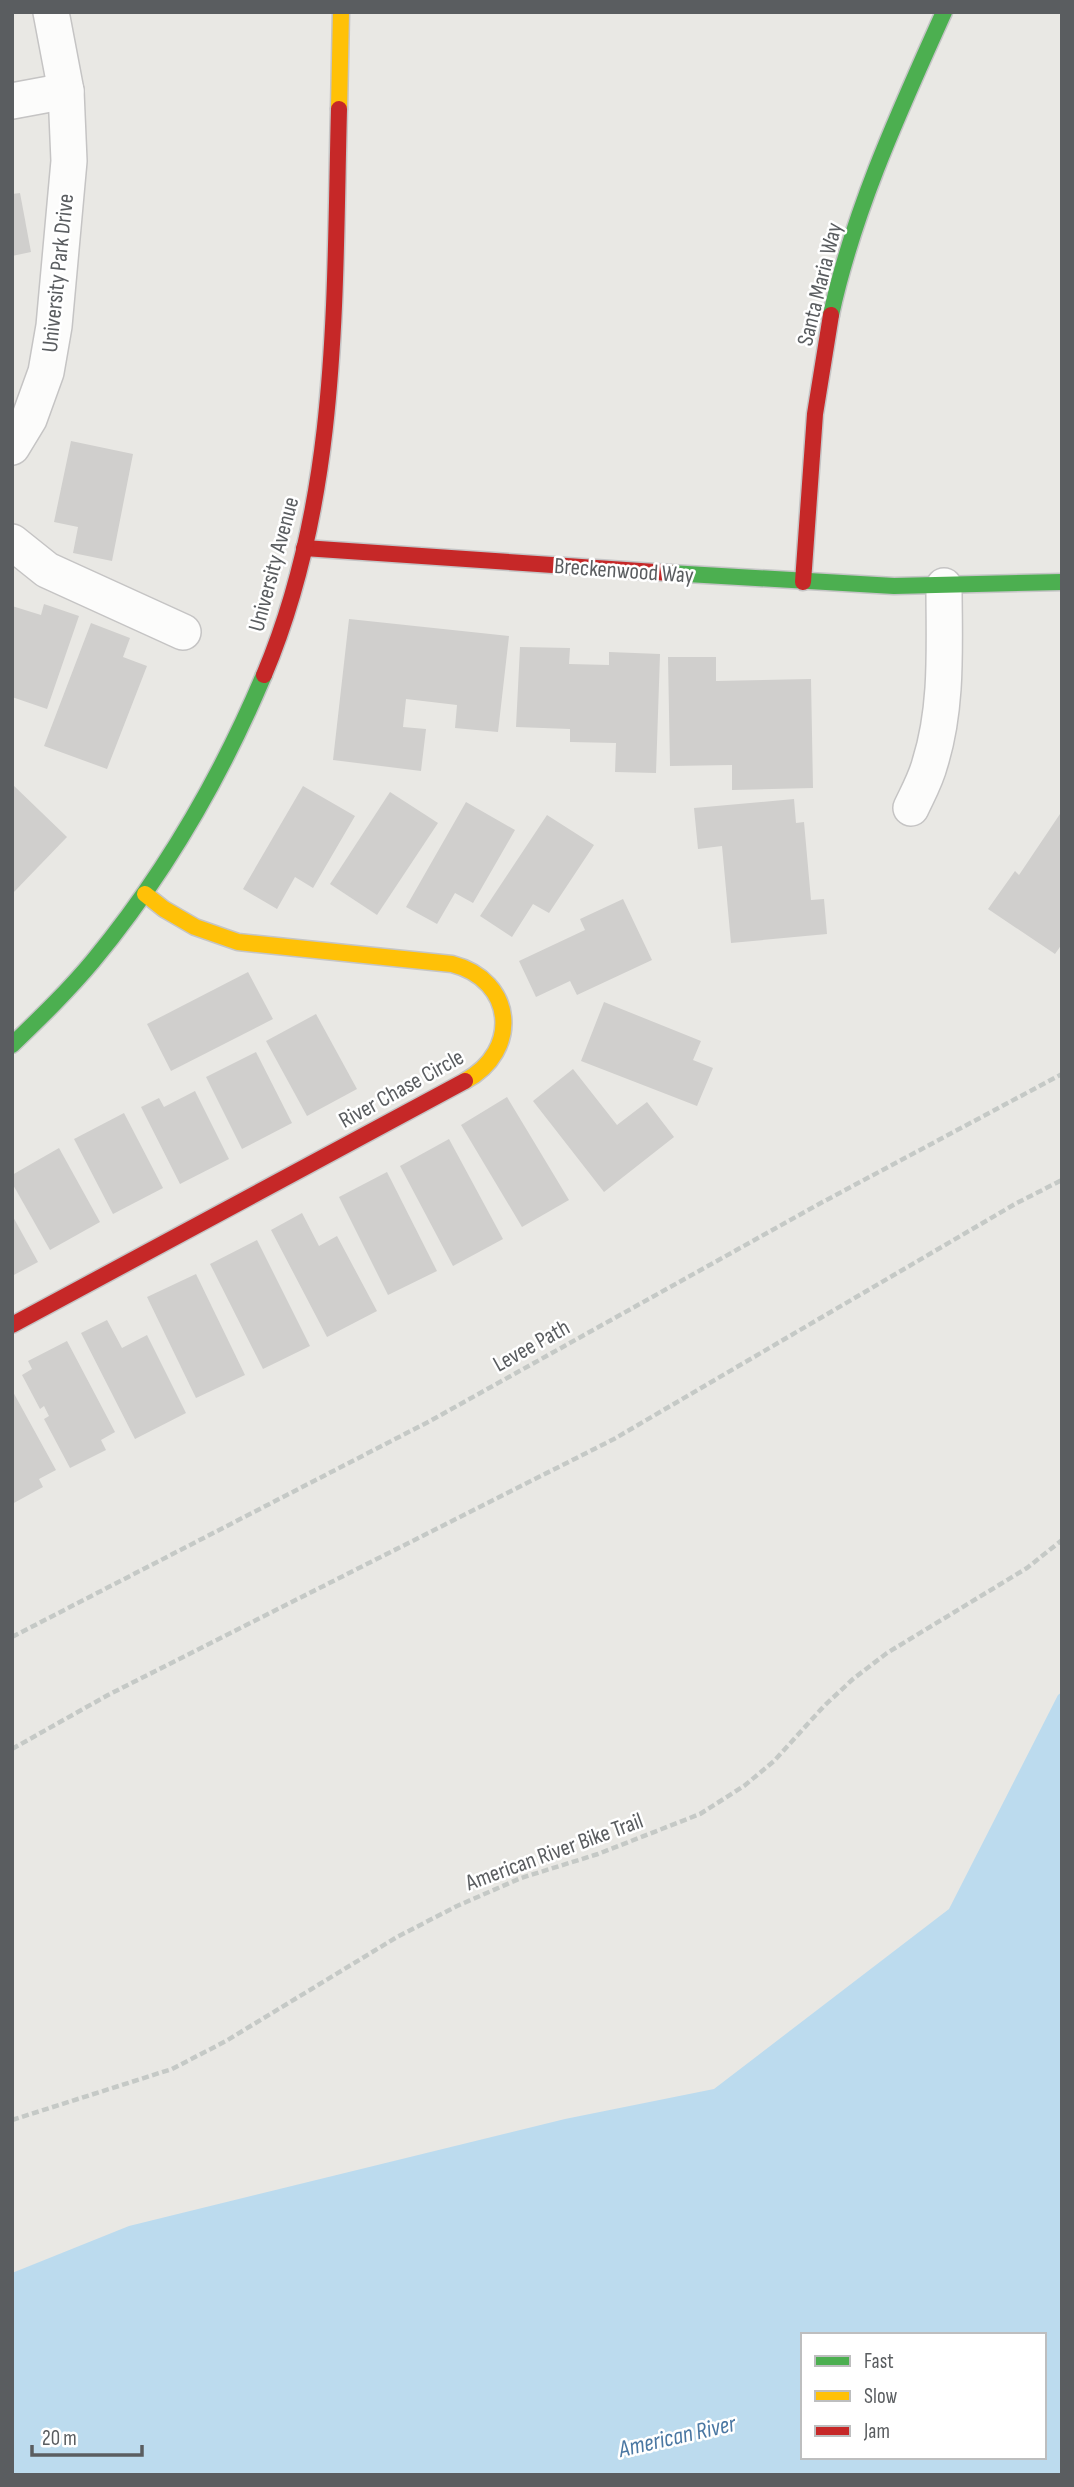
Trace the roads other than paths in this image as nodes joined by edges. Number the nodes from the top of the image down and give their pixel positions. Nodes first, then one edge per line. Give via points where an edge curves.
1 (51, 12) edge
2 (341, 12) edge
3 (944, 12) edge
4 (66, 91) junction
5 (12, 101) edge
6 (12, 447) edge
7 (12, 542) edge
8 (304, 548) junction
9 (803, 582) junction
10 (1062, 582) edge
11 (944, 586) junction
12 (183, 632) dead end
13 (911, 808) dead end
14 (145, 894) junction
15 (12, 1045) edge
16 (12, 1325) edge

1 - 4 street, University Park Drive
2 - 8 street, University Avenue via 332,364 321,468
3 - 9 street, Santa Maria Way via 881,154 847,251 814,419
4 - 5 street
4 - 6 street, University Park Drive via 69,161 54,326 46,372 29,419
7 - 12 street via 47,570
8 - 9 street, Breckenwood Way
8 - 14 street, University Avenue via 272,654 235,743 185,835
9 - 11 street, Breckenwood Way
10 - 11 street, Breckenwood Way
11 - 13 street via 944,680 937,737
14 - 15 street, University Avenue via 95,960
14 - 16 street, River Chase Circle via 195,927 237,942 452,964 474,971 497,995 504,1019 499,1048 475,1075

